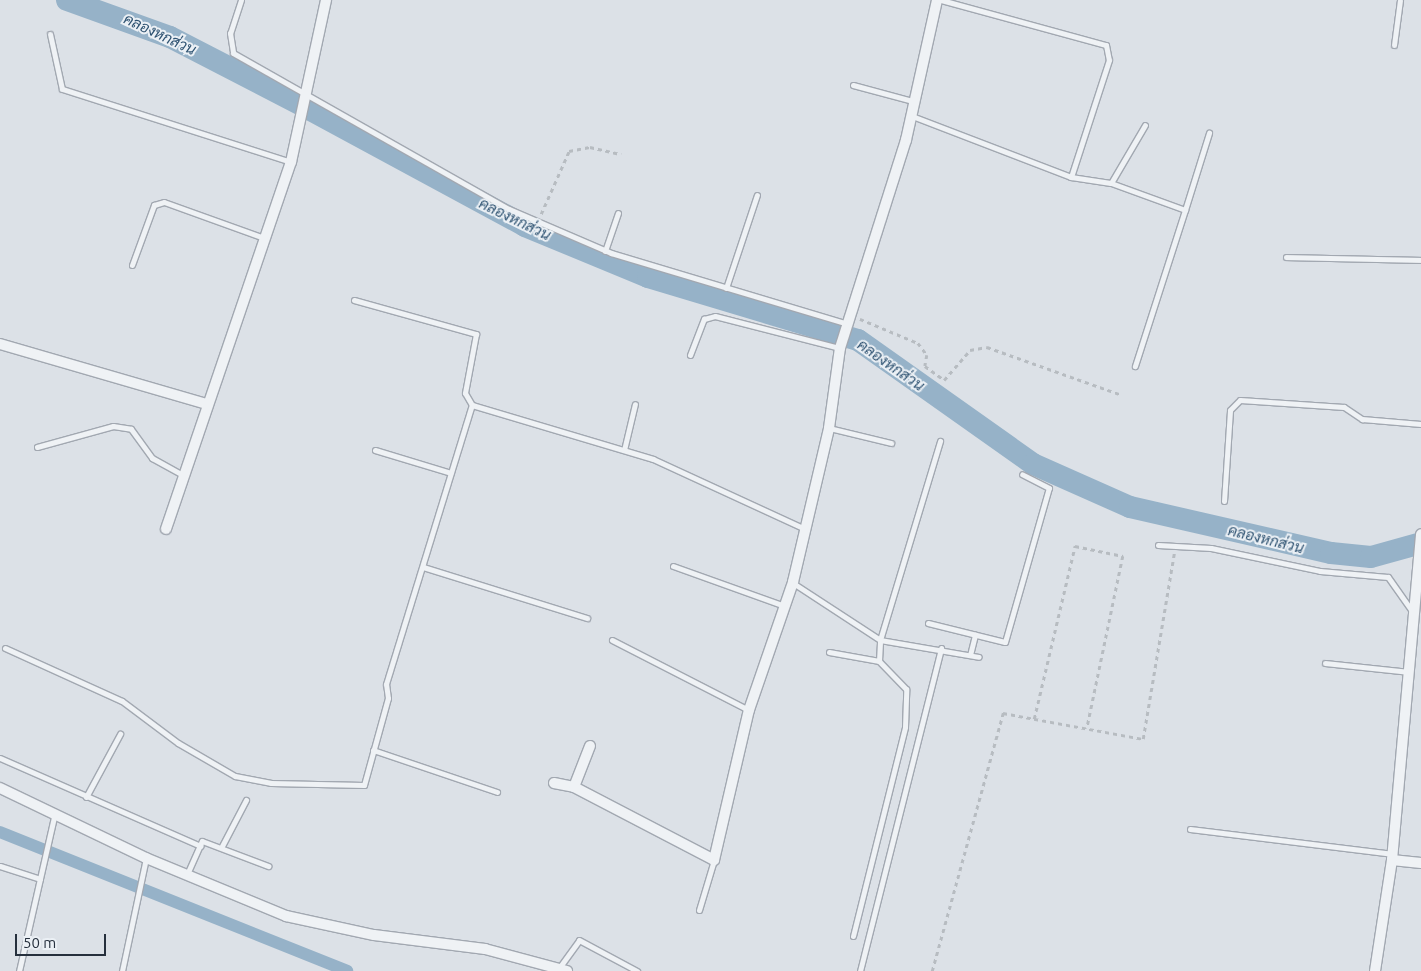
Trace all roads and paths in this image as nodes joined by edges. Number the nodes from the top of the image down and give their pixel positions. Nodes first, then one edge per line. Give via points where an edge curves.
1 (241, 0) edge
2 (326, 0) edge
3 (939, 0) edge
4 (1400, 0) edge
5 (50, 34) dead end
6 (1394, 45) dead end
7 (853, 85) dead end
8 (306, 92) junction
9 (916, 102) junction
10 (912, 116) junction
11 (1145, 125) dead end
12 (1209, 133) dead end
13 (621, 154) dead end
14 (291, 162) junction
15 (1071, 177) junction
16 (1111, 183) junction
17 (757, 195) dead end
18 (1185, 210) junction
19 (618, 213) dead end
20 (538, 222) junction
21 (264, 238) junction
22 (605, 251) junction
23 (1286, 257) dead end
24 (1421, 260) edge
25 (132, 266) dead end
26 (726, 288) junction
27 (354, 300) dead end
28 (849, 323) junction
29 (0, 344) edge
30 (840, 348) junction
31 (690, 355) dead end
32 (1135, 366) dead end
33 (1122, 394) dead end
34 (207, 404) junction
35 (635, 404) dead end
36 (472, 406) junction
37 (1421, 424) edge
38 (829, 428) junction
39 (940, 441) dead end
40 (891, 443) dead end
41 (36, 447) dead end
42 (375, 450) dead end
43 (624, 450) junction
44 (451, 473) junction
45 (1022, 474) dead end
46 (184, 476) junction
47 (1224, 501) dead end
48 (803, 528) junction
49 (166, 529) dead end
50 (1421, 534) edge
51 (1158, 545) dead end
52 (1175, 546) junction
53 (673, 566) dead end
54 (423, 567) junction
55 (793, 582) junction
56 (782, 605) junction
57 (1413, 612) junction
58 (588, 618) dead end
59 (928, 623) dead end
60 (975, 634) junction
61 (612, 640) dead end
62 (880, 640) junction
63 (5, 648) dead end
64 (941, 648) junction
65 (829, 652) dead end
66 (970, 655) junction
67 (979, 657) dead end
68 (879, 661) junction
69 (1325, 663) dead end
70 (1410, 672) junction
71 (748, 710) junction
72 (1034, 718) junction
73 (1088, 728) junction
74 (120, 734) dead end
75 (590, 746) dead end
76 (373, 750) junction
77 (0, 758) edge
78 (554, 783) dead end
79 (574, 787) junction
80 (0, 788) edge
81 (497, 792) dead end
82 (86, 797) junction
83 (246, 800) dead end
84 (55, 812) junction
85 (1190, 829) dead end
86 (200, 846) junction
87 (222, 846) junction
88 (1392, 857) junction
89 (146, 858) junction
90 (714, 860) junction
91 (1421, 863) edge
92 (0, 866) edge
93 (268, 866) dead end
94 (188, 872) junction
95 (40, 879) junction
96 (698, 910) dead end
97 (853, 936) dead end
98 (563, 970) edge
99 (19, 971) edge
100 (122, 971) edge
101 (637, 971) edge
102 (860, 971) edge
103 (932, 971) edge
104 (1375, 971) edge

1 - 8 lane via 230,33 233,53
2 - 8 street
3 - 9 street
3 - 15 lane via 1106,45 1109,60
4 - 6 lane
5 - 14 lane via 62,89
7 - 9 lane
8 - 14 street
8 - 20 lane via 416,159
9 - 10 street
10 - 15 lane
10 - 28 street
11 - 16 lane
12 - 18 lane
13 - 20 path via 590,147 568,151
14 - 21 street
15 - 16 lane
16 - 18 lane
17 - 26 lane
18 - 32 lane
19 - 22 lane
20 - 22 lane
21 - 25 lane via 164,202 154,205
21 - 34 street
22 - 26 lane
23 - 24 lane
26 - 28 lane
27 - 36 lane via 476,334 465,393
28 - 30 street
28 - 33 path via 918,343 927,354 925,366 944,380 970,350 987,347
29 - 34 street
30 - 31 lane via 715,316 704,319
30 - 38 street
34 - 46 street
35 - 43 lane
36 - 43 lane
36 - 44 lane
37 - 47 lane via 1362,419 1344,407 1240,400 1230,410
38 - 40 lane
38 - 48 street
39 - 62 lane
41 - 46 lane via 113,426 131,429 152,458
42 - 44 lane
43 - 48 lane via 653,459
44 - 54 lane
45 - 60 lane via 1049,488 1005,642
46 - 49 street
48 - 55 street
50 - 57 street
51 - 52 lane
52 - 57 lane via 1211,548 1320,571 1388,577
52 - 73 path via 1143,738
53 - 56 lane
54 - 58 lane
54 - 76 lane via 386,684 388,698
55 - 56 street
55 - 62 lane
56 - 71 street
57 - 70 street
59 - 60 lane
60 - 66 lane
61 - 71 lane
62 - 64 lane
62 - 68 lane
63 - 76 lane via 122,701 204,760 252,781 364,785
64 - 66 lane
64 - 102 lane
65 - 68 lane
66 - 67 lane
68 - 97 lane via 906,690 905,727
69 - 70 lane
70 - 88 street
71 - 90 street
72 - 73 path
72 - 73 path via 1075,546 1123,556
72 - 103 path via 1003,713
74 - 82 lane
75 - 79 street
76 - 81 lane
77 - 82 lane
78 - 79 street
79 - 90 street
80 - 84 street
82 - 86 lane
83 - 87 lane
84 - 89 street
84 - 95 lane
85 - 88 lane
86 - 87 lane via 202,841
86 - 94 lane
87 - 93 lane
88 - 91 street
88 - 104 street
89 - 94 street
89 - 100 lane
90 - 96 lane
92 - 95 lane
94 - 98 street via 286,916 374,935 485,949
95 - 99 lane
98 - 101 lane via 579,940

